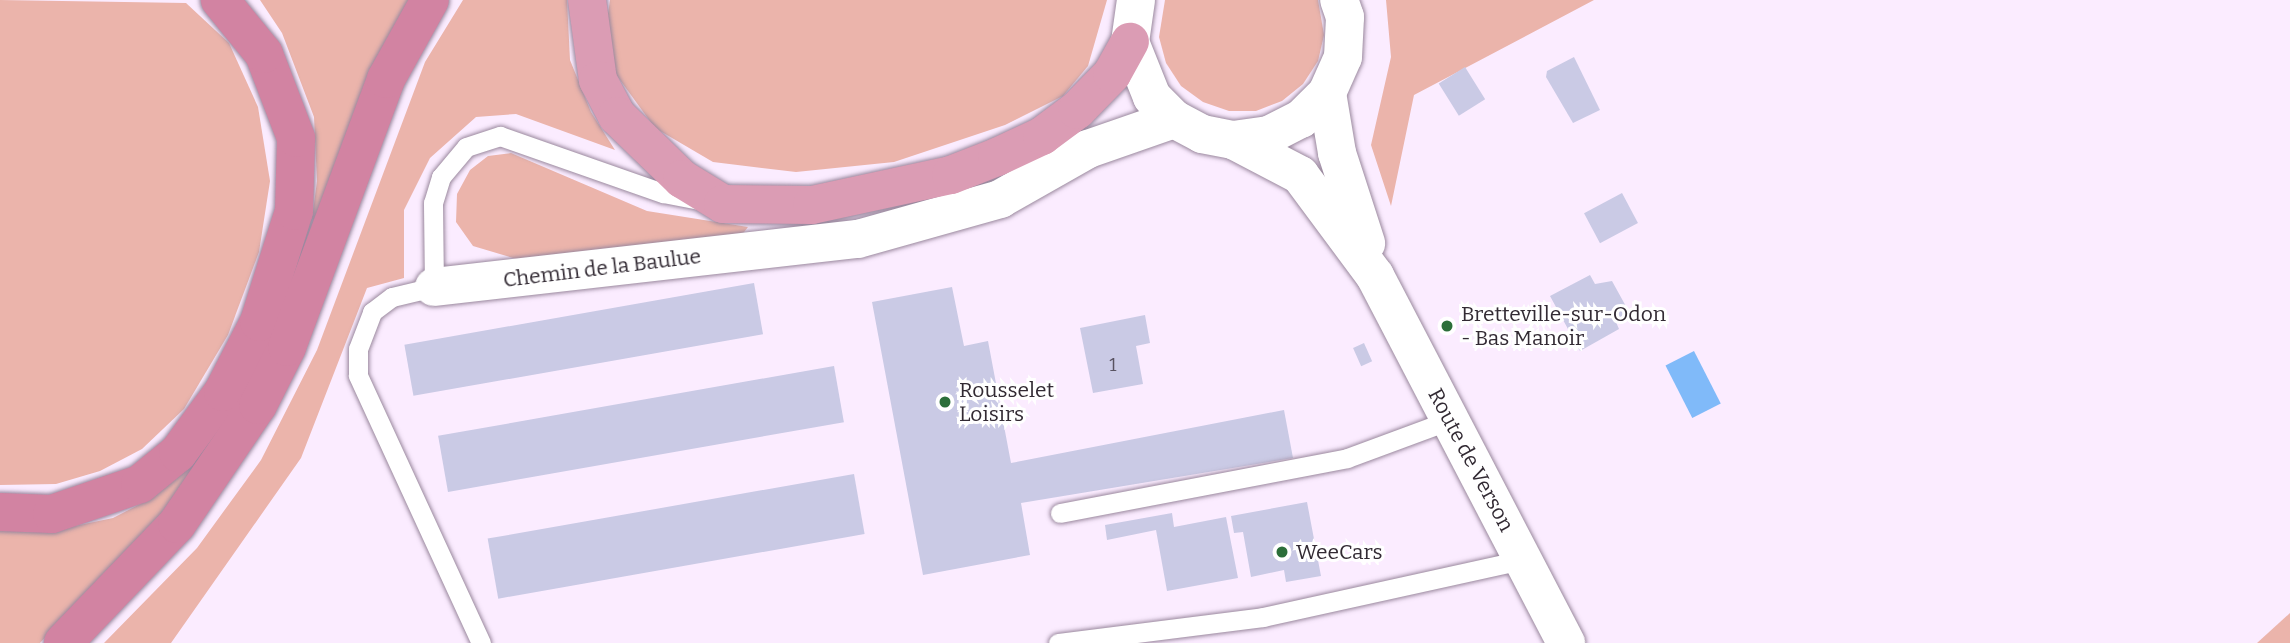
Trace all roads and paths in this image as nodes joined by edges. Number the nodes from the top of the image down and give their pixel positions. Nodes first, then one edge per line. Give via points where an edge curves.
1 (220, 0) edge
2 (430, 0) edge
3 (587, 0) edge
4 (1136, 0) edge
5 (1339, 0) edge
6 (1130, 42) junction
7 (1327, 93) junction
8 (1174, 119) junction
9 (1233, 140) junction
10 (723, 204) junction
11 (1375, 276) junction
12 (434, 287) junction
13 (1450, 420) junction
14 (0, 512) edge
15 (1060, 513) dead end
16 (1523, 560) junction
17 (63, 643) edge
18 (481, 643) edge
19 (1058, 643) edge
20 (1566, 643) edge

1 - 14 highway via 264,54 296,138 294,211 259,323 223,392 178,453 140,484 52,514
2 - 17 highway via 386,79 288,347 258,405 177,524
3 - 10 highway via 598,80 617,116 682,179
4 - 6 main road
5 - 7 main road via 1345,17 1343,57
6 - 8 main road via 1137,71 1152,97
6 - 10 highway via 1112,74 1077,110 1042,136 997,157 939,178 812,205
7 - 9 main road via 1301,119 1269,135
7 - 11 main road, Route de Verson via 1337,153
8 - 9 main road via 1202,134
8 - 12 main road, Chemin de la Baulue via 1088,149 1000,199 882,233
9 - 11 main road, Route de Verson via 1300,176
10 - 12 lane via 663,193 500,136 467,147 441,177 433,204
11 - 13 main road, Route de Verson
12 - 18 lane, Chemin de la Baulue via 391,297 372,312 358,349 358,374
13 - 15 lane via 1347,458
13 - 16 main road, Route de Verson
16 - 19 lane via 1263,617
16 - 20 main road, Route de Verson

